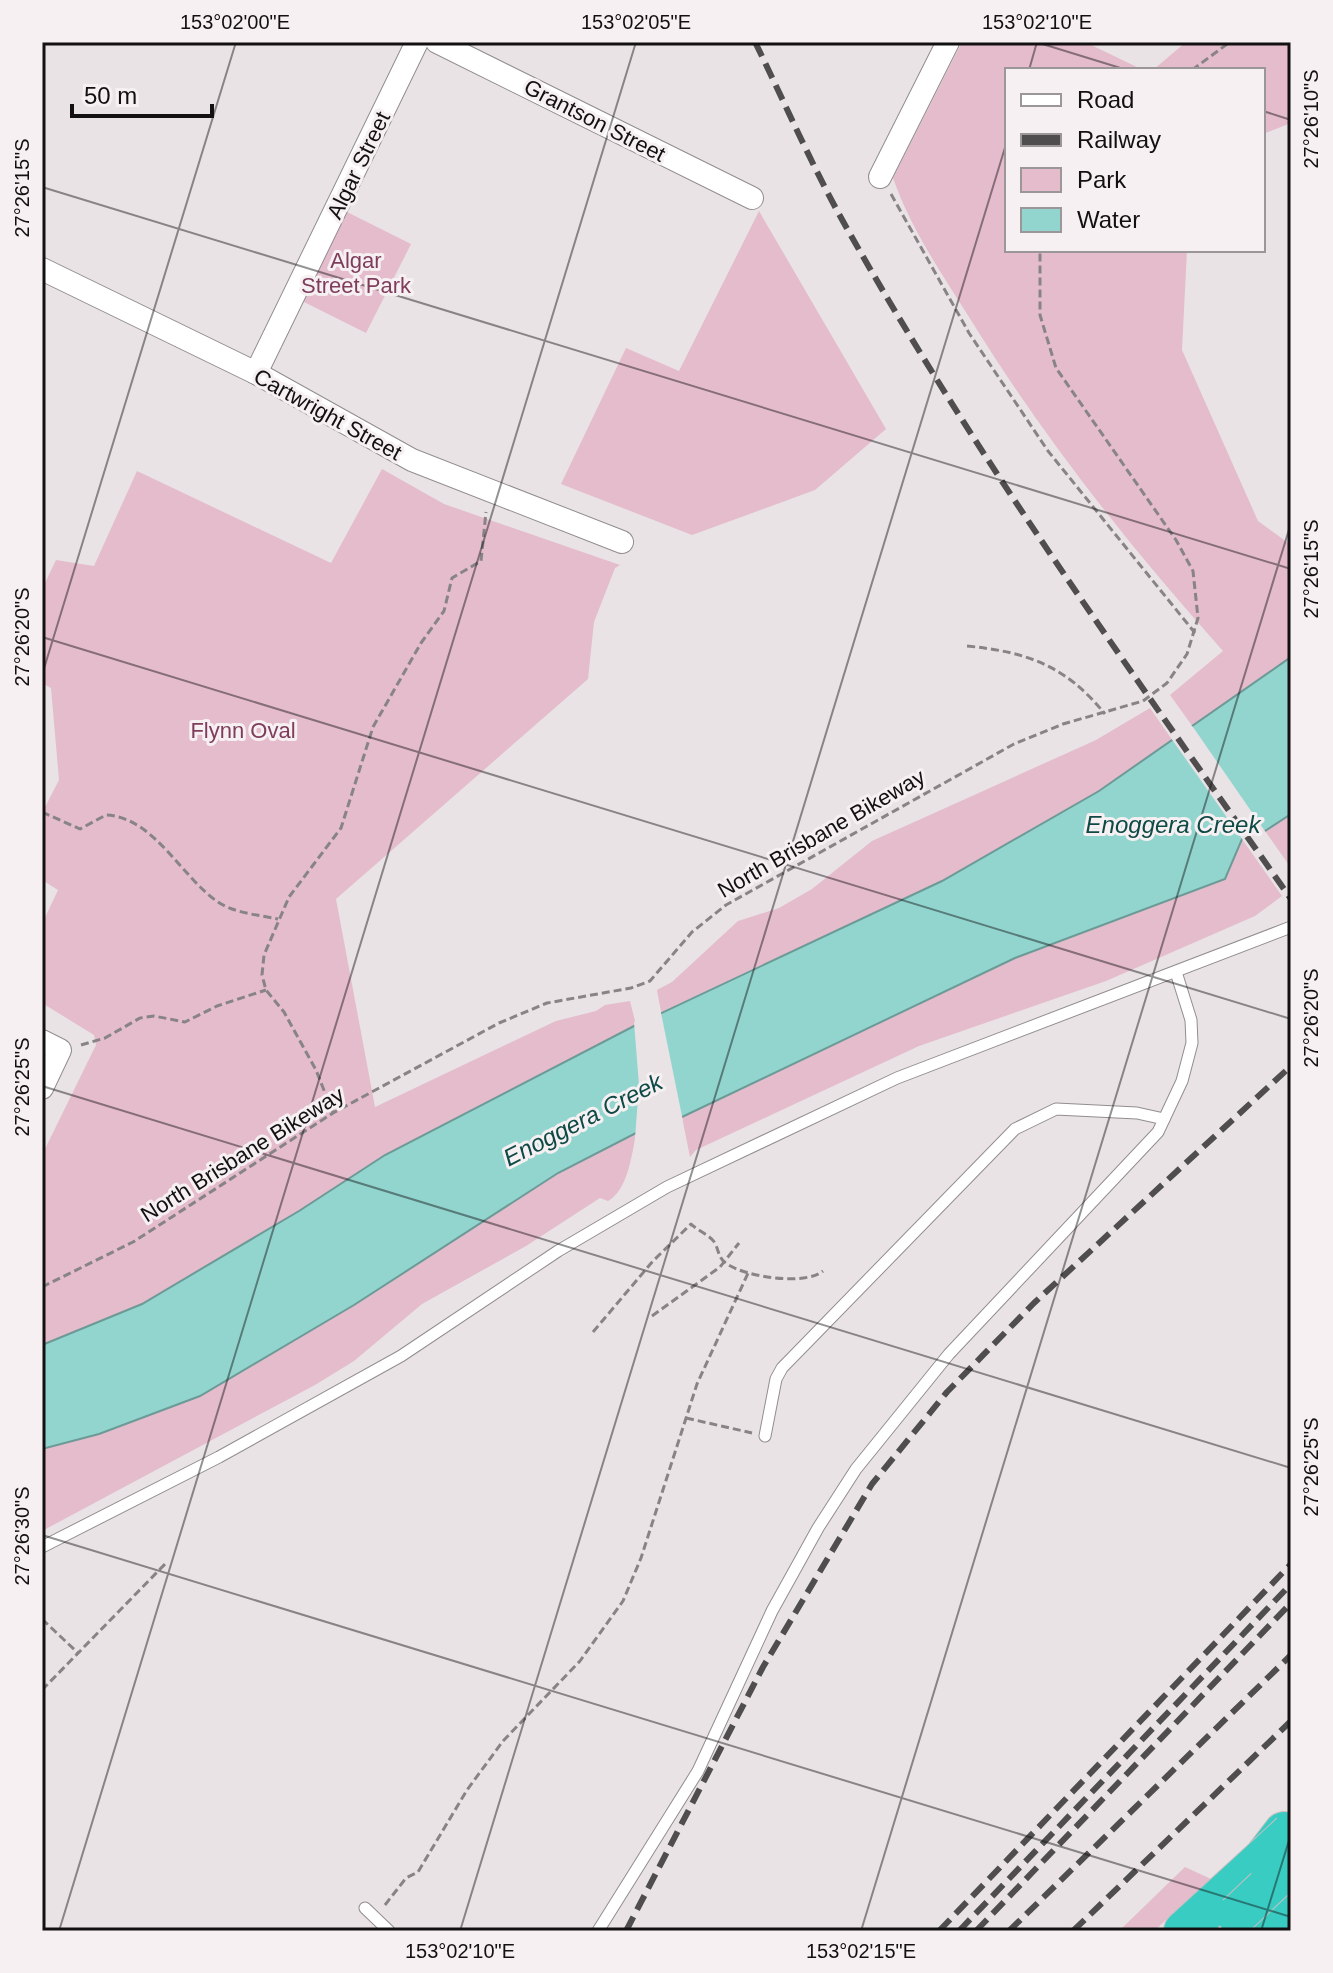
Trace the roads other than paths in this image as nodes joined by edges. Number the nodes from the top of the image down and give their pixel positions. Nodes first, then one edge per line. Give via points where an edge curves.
1 (417, 42) edge
2 (437, 42) edge
3 (948, 42) edge
4 (473, 49) edge
5 (880, 177) road end
6 (752, 198) dead end
7 (42, 269) edge
8 (256, 373) junction
9 (622, 542) dead end
10 (1291, 927) edge
11 (1176, 972) junction
12 (58, 1046) edge
13 (42, 1088) edge
14 (1164, 1119) junction
15 (765, 1436) road end
16 (42, 1547) edge
17 (1291, 1824) edge
18 (1261, 1896) edge
19 (365, 1908) dead end
20 (389, 1931) edge
21 (598, 1931) edge
22 (1184, 1931) edge

1 - 8 street, Algar Street
2 - 4 street, Grantson Street
3 - 5 street
4 - 6 street, Grantson Street
7 - 8 street, Cartwright Street
8 - 9 street, Cartwright Street via 412,460
10 - 11 lane
11 - 14 lane via 1191,1020 1192,1043
11 - 16 lane via 897,1078 667,1187 558,1251 401,1356
12 - 13 street
14 - 15 lane via 1056,1109 1015,1129 782,1368
14 - 21 lane via 1152,1140 949,1354 856,1469 772,1611 698,1771
17 - 18 highway, bridge
17 - 18 highway
18 - 22 highway
19 - 20 lane

